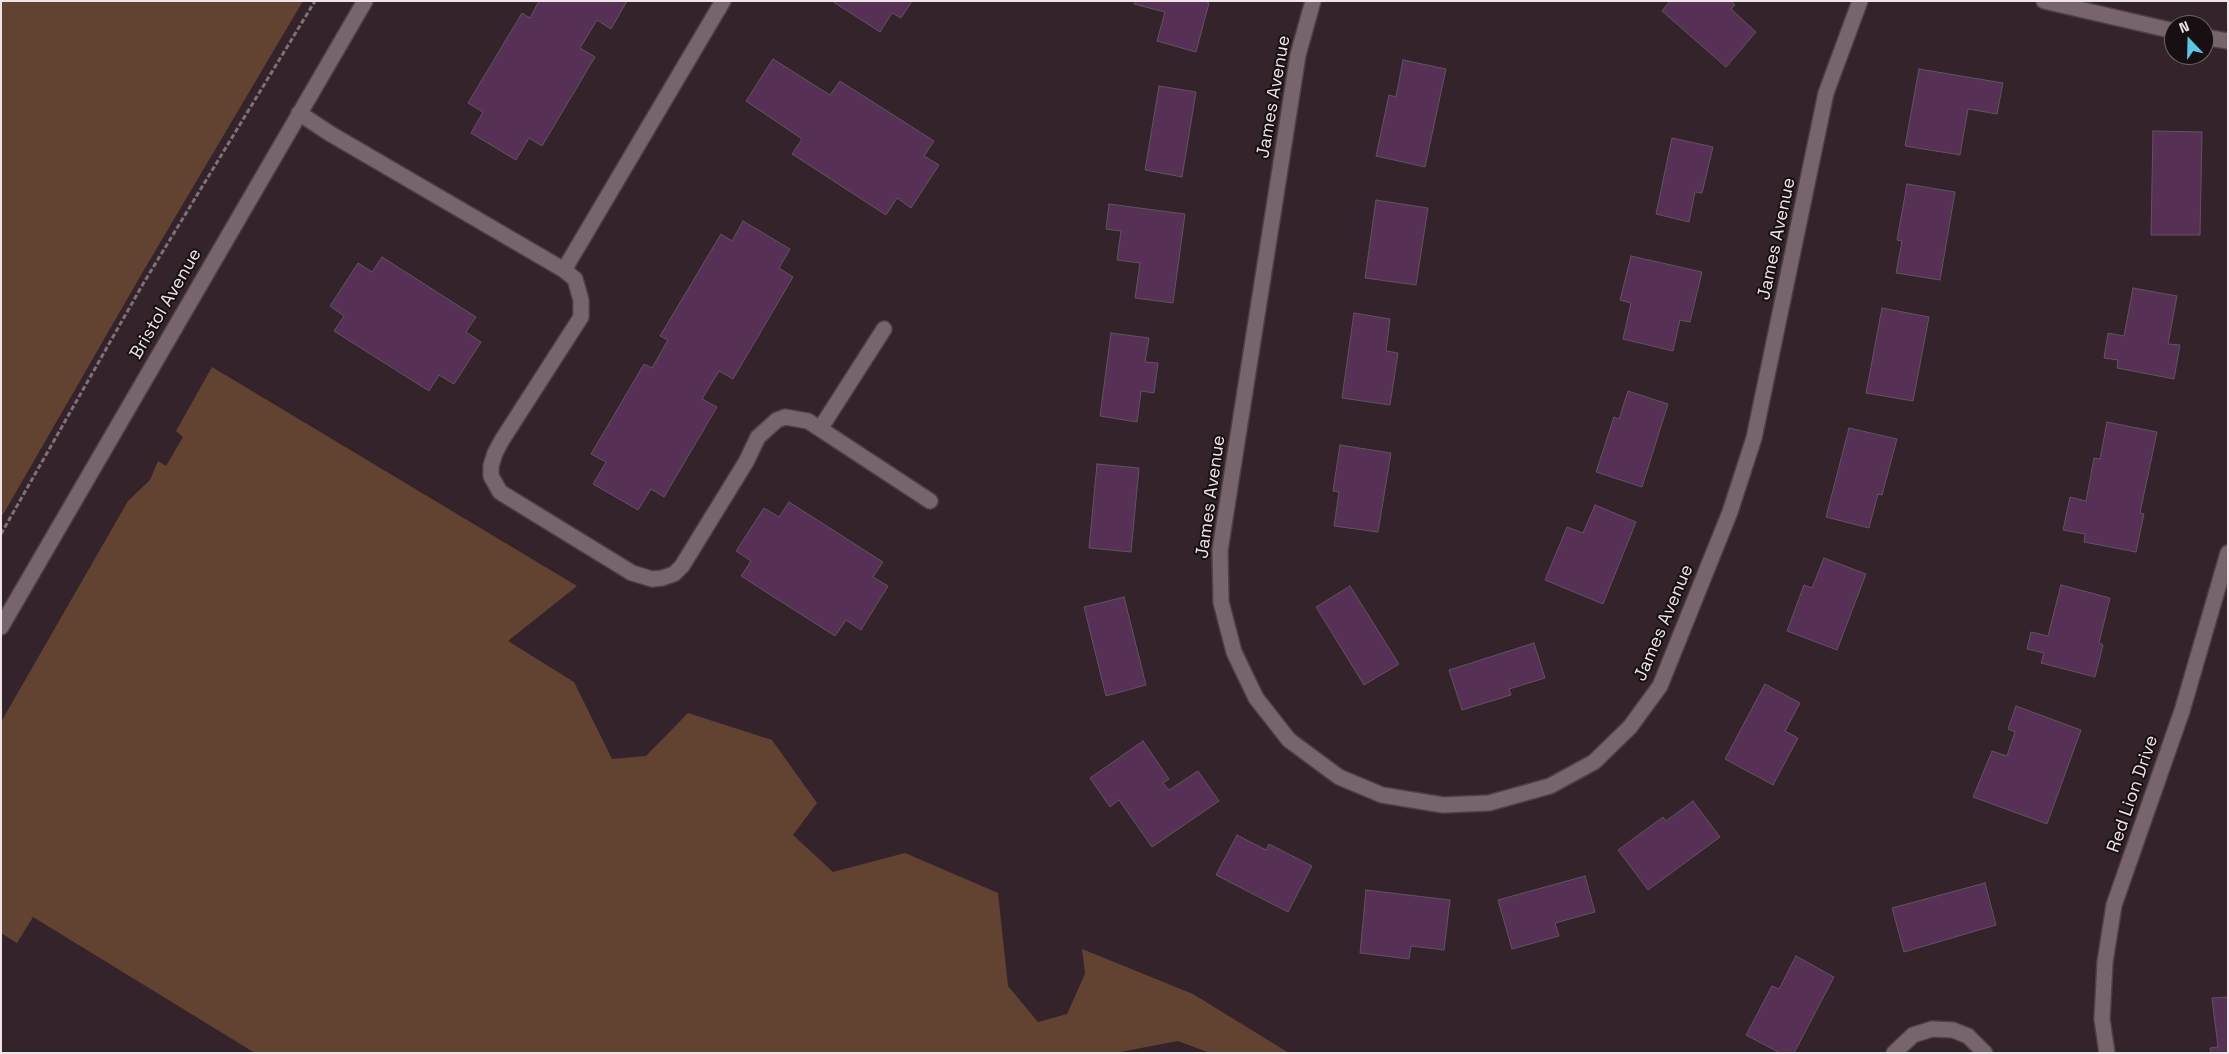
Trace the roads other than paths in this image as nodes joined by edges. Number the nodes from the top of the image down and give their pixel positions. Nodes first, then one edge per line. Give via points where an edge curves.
1 (364, 1) edge
2 (723, 1) edge
3 (1313, 1) edge
4 (1860, 1) edge
5 (2044, 1) edge
6 (2164, 29) edge
7 (2214, 39) edge
8 (2228, 41) edge
9 (299, 113) junction
10 (564, 270) junction
11 (884, 329) dead end
12 (820, 429) junction
13 (930, 501) dead end
14 (2228, 553) edge
15 (2221, 600) edge
16 (1, 627) edge
17 (1894, 1053) edge
18 (1985, 1053) edge
19 (2107, 1053) edge

1 - 9 street, Bristol Avenue
2 - 10 street
3 - 4 street, James Avenue via 1298,55 1220,550 1221,602 1234,652 1256,698 1289,740 1339,777 1382,795 1443,806 1489,803 1550,786 1594,762 1624,733 1660,686 1730,512 1754,438 1826,93
5 - 6 street
7 - 8 street
9 - 10 street
9 - 16 street, Bristol Avenue
10 - 12 street via 575,279 579,289 582,300 580,317 495,453 491,476 500,492 632,573 652,579 662,578 674,574 690,556 768,426 776,420 794,418 808,421
11 - 12 street
12 - 13 street
14 - 15 street, Red Lion Drive
15 - 19 street, Red Lion Drive via 2114,905 2105,962 2102,1018
17 - 18 street via 1913,1035 1932,1029 1953,1030 1968,1036

